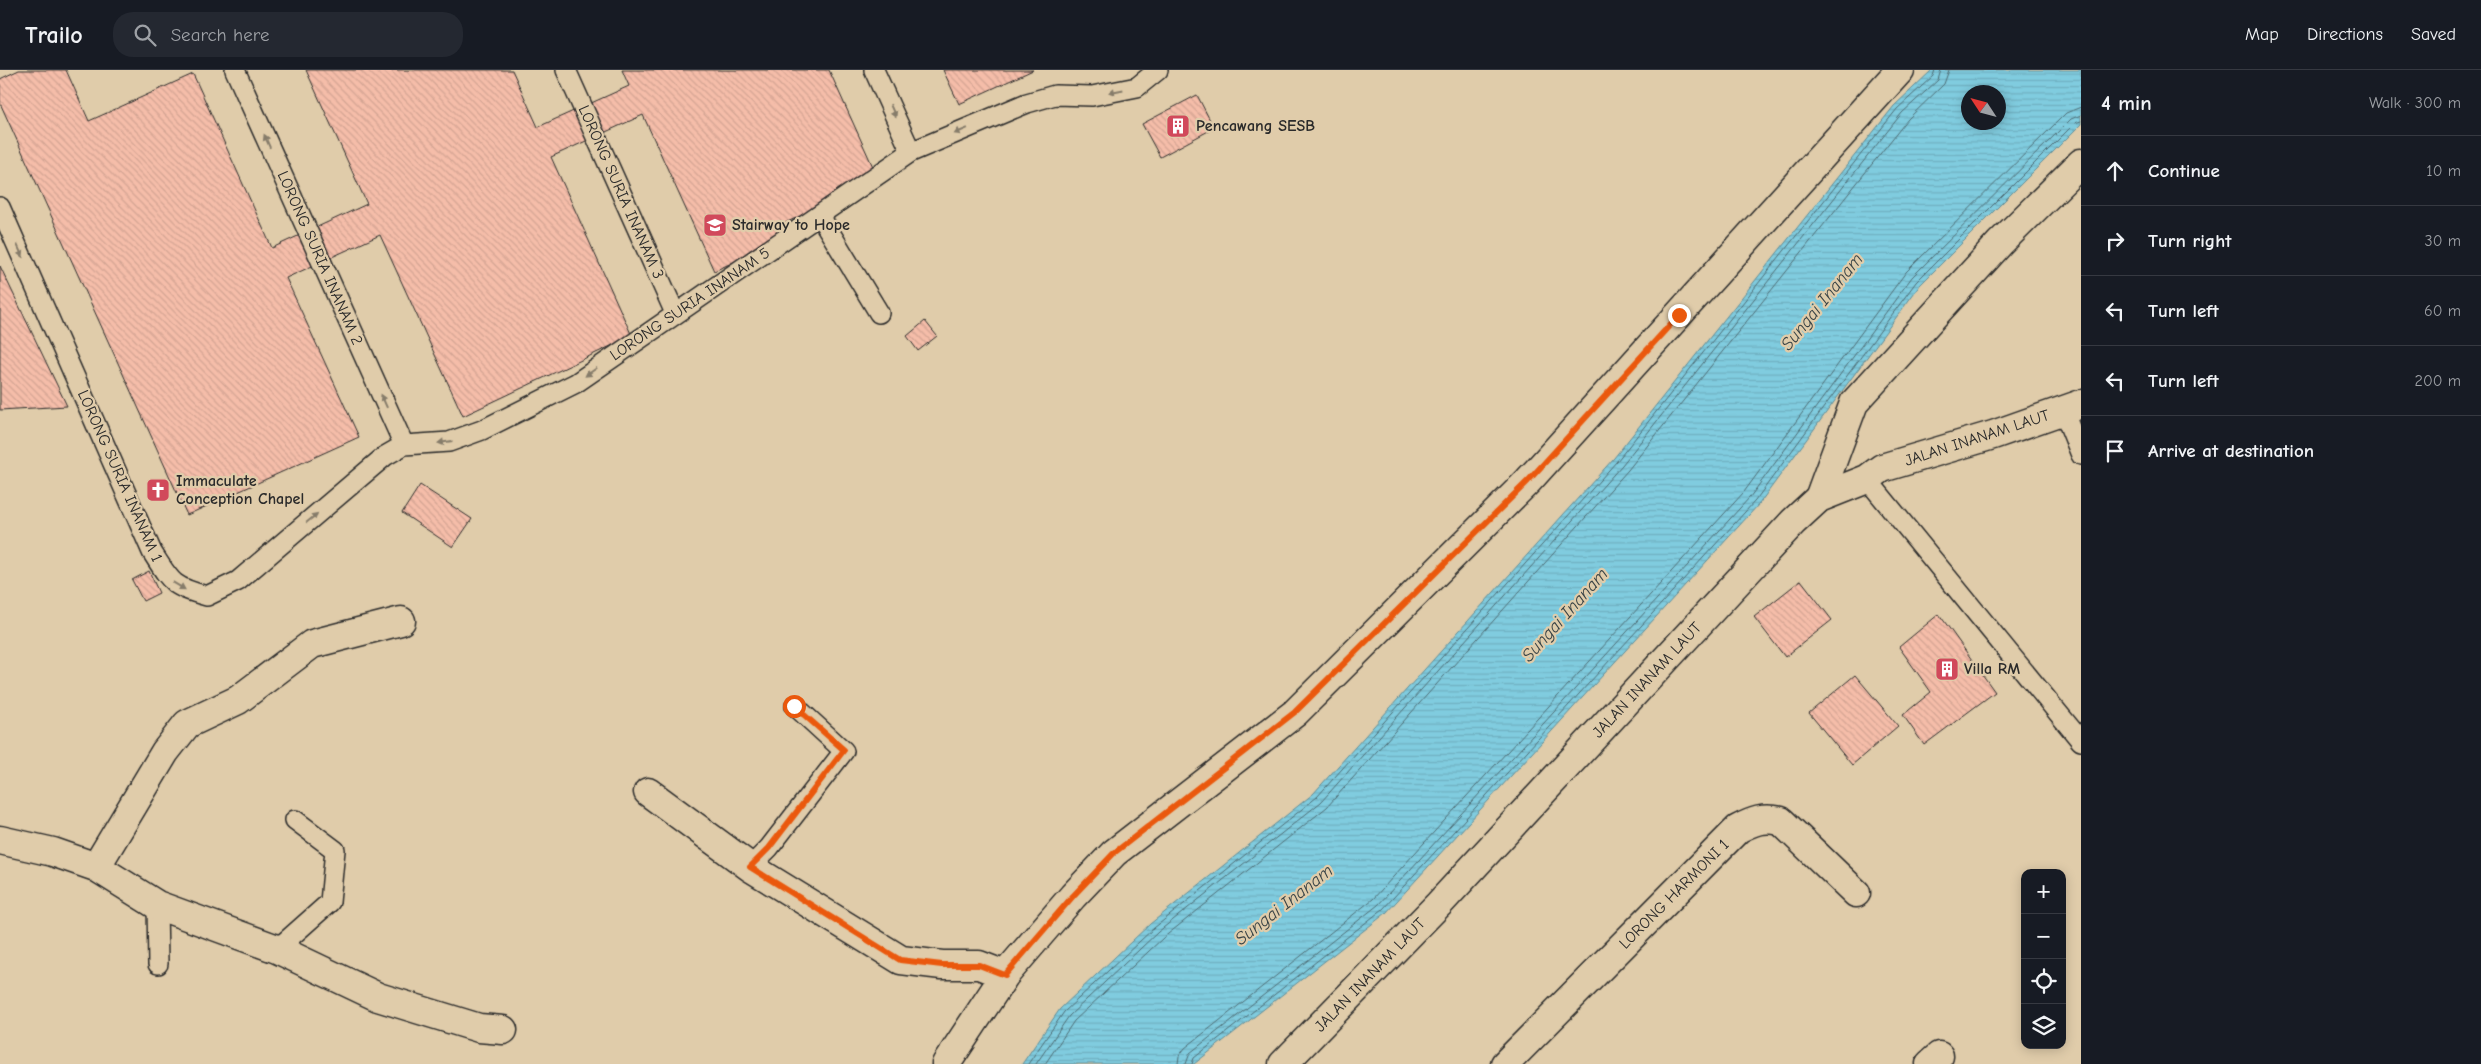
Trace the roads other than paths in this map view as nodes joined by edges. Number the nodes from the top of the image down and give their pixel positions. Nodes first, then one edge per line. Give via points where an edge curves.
1 (235, 70) edge
2 (566, 70) edge
3 (874, 70) edge
4 (1158, 70) edge
5 (1900, 70) edge
6 (911, 152) junction
7 (2081, 163) edge
8 (0, 207) edge
9 (820, 216) junction
10 (675, 313) junction
11 (879, 313) dead end
12 (2072, 407) edge
13 (404, 445) junction
14 (2081, 455) edge
15 (1867, 478) junction
16 (1820, 498) junction
17 (401, 620) dead end
18 (794, 706) dead end
19 (2081, 741) edge
20 (648, 792) dead end
21 (295, 820) dead end
22 (0, 840) edge
23 (96, 867) junction
24 (750, 867) junction
25 (1856, 893) dead end
26 (157, 905) junction
27 (278, 949) junction
28 (158, 964) dead end
29 (1005, 975) junction
30 (491, 1029) dead end
31 (946, 1064) edge
32 (1283, 1064) edge
33 (1505, 1064) edge

13 -> 1 lane, LORONG SURIA INANAM 2
2 - 10 lane, LORONG SURIA INANAM 3
3 -> 6 lane
4 -> 6 lane, LORONG SURIA INANAM 5 via 1137,87 1092,96 1055,95 1027,103
5 - 29 street via 1528,481 1295,712 1114,853
6 - 9 lane, LORONG SURIA INANAM 5
7 - 16 street via 2000,243 1854,403
8 -> 13 lane, LORONG SURIA INANAM 1 via 152,552 169,580 187,591 207,596 238,581 385,456
9 - 10 lane, LORONG SURIA INANAM 5
9 - 11 lane
10 -> 13 lane, LORONG SURIA INANAM 5 via 576,383 482,430 449,442
12 - 14 lane
12 - 15 street, JALAN INANAM LAUT via 1993,435 1882,468
15 - 16 street, JALAN INANAM LAUT
15 - 19 lane
16 - 32 street, JALAN INANAM LAUT via 1793,522 1440,904
17 - 23 street via 312,644 238,700 188,724 165,752
18 - 24 lane via 844,750 769,848
20 - 24 street
21 - 27 lane via 335,850 330,902
22 - 23 street via 53,852
23 - 26 street
24 - 29 street via 900,960 979,965
25 - 33 street, LORONG HARMONI 1 via 1781,821 1766,818 1752,822 1738,830
26 - 27 street
26 - 28 lane
27 - 30 street via 378,997
29 - 31 street

